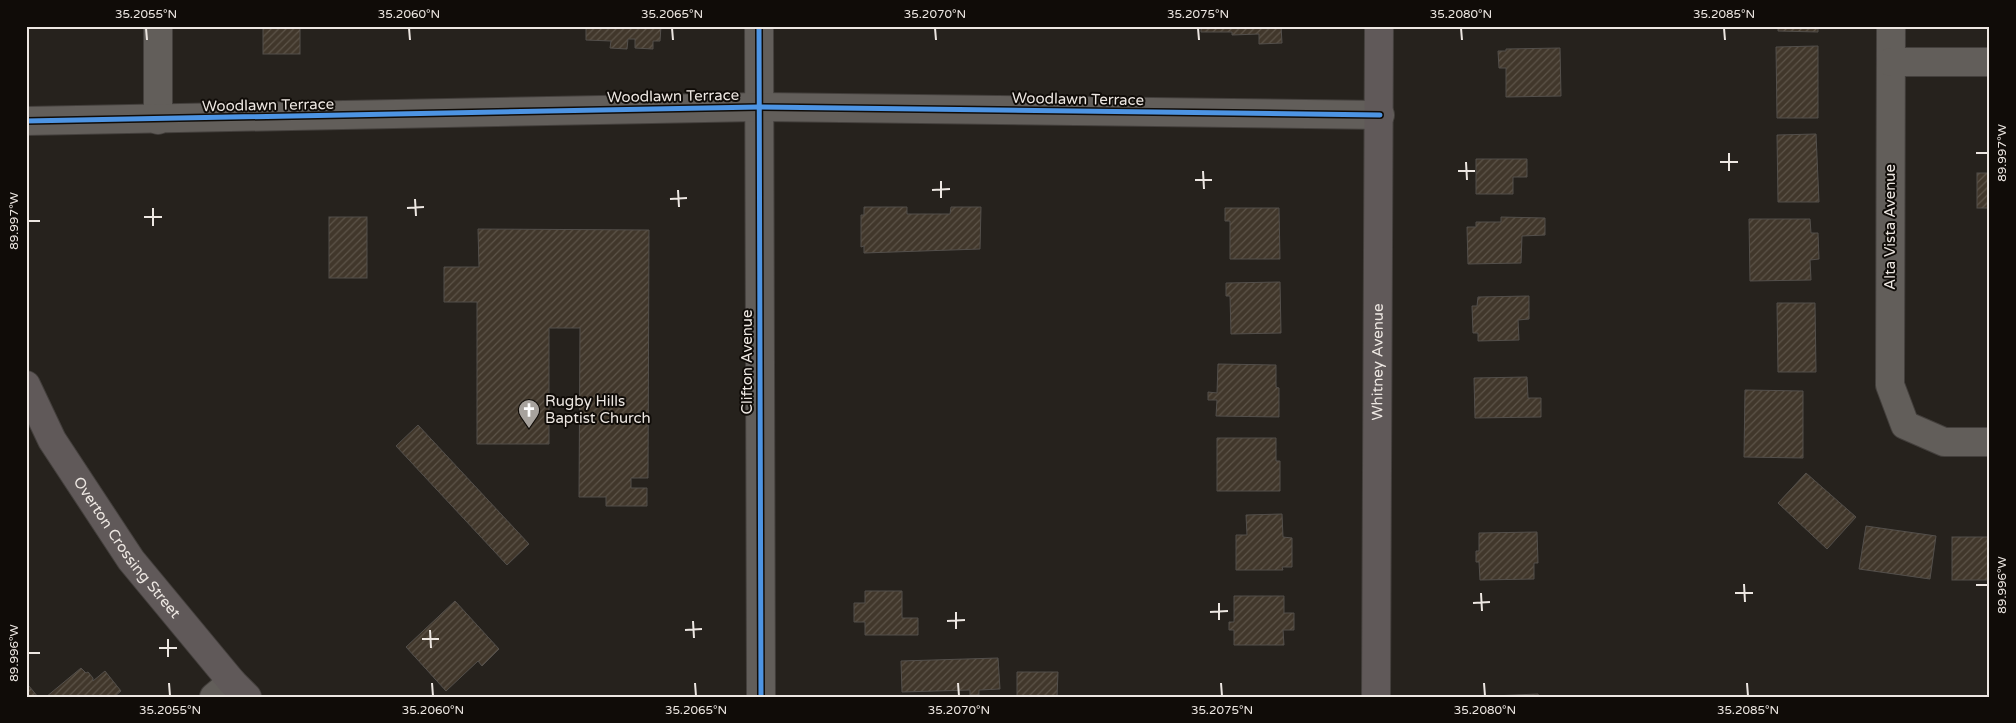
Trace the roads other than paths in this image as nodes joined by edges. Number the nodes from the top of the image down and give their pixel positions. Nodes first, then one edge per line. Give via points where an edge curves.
1 (158, 26) edge
2 (759, 26) edge
3 (1379, 26) edge
4 (1891, 26) edge
5 (1891, 62) junction
6 (1990, 62) edge
7 (758, 107) junction
8 (1380, 115) junction
9 (158, 120) junction
10 (26, 121) edge
11 (26, 385) edge
12 (1990, 442) edge
13 (231, 692) edge
14 (761, 697) edge
15 (1376, 697) edge

1 - 9 street
2 - 7 street, Clifton Avenue
3 - 8 main road, Whitney Avenue
4 - 5 street, Alta Vista Avenue
5 - 6 street
5 - 12 street, Alta Vista Avenue via 1890,386 1905,425 1944,442
7 - 8 street, Woodlawn Terrace
7 - 9 street, Woodlawn Terrace
7 - 14 street, Clifton Avenue
8 - 15 main road, Whitney Avenue
9 - 10 street, Woodlawn Terrace
11 - 13 main road, Overton Crossing Street via 52,440 131,560

